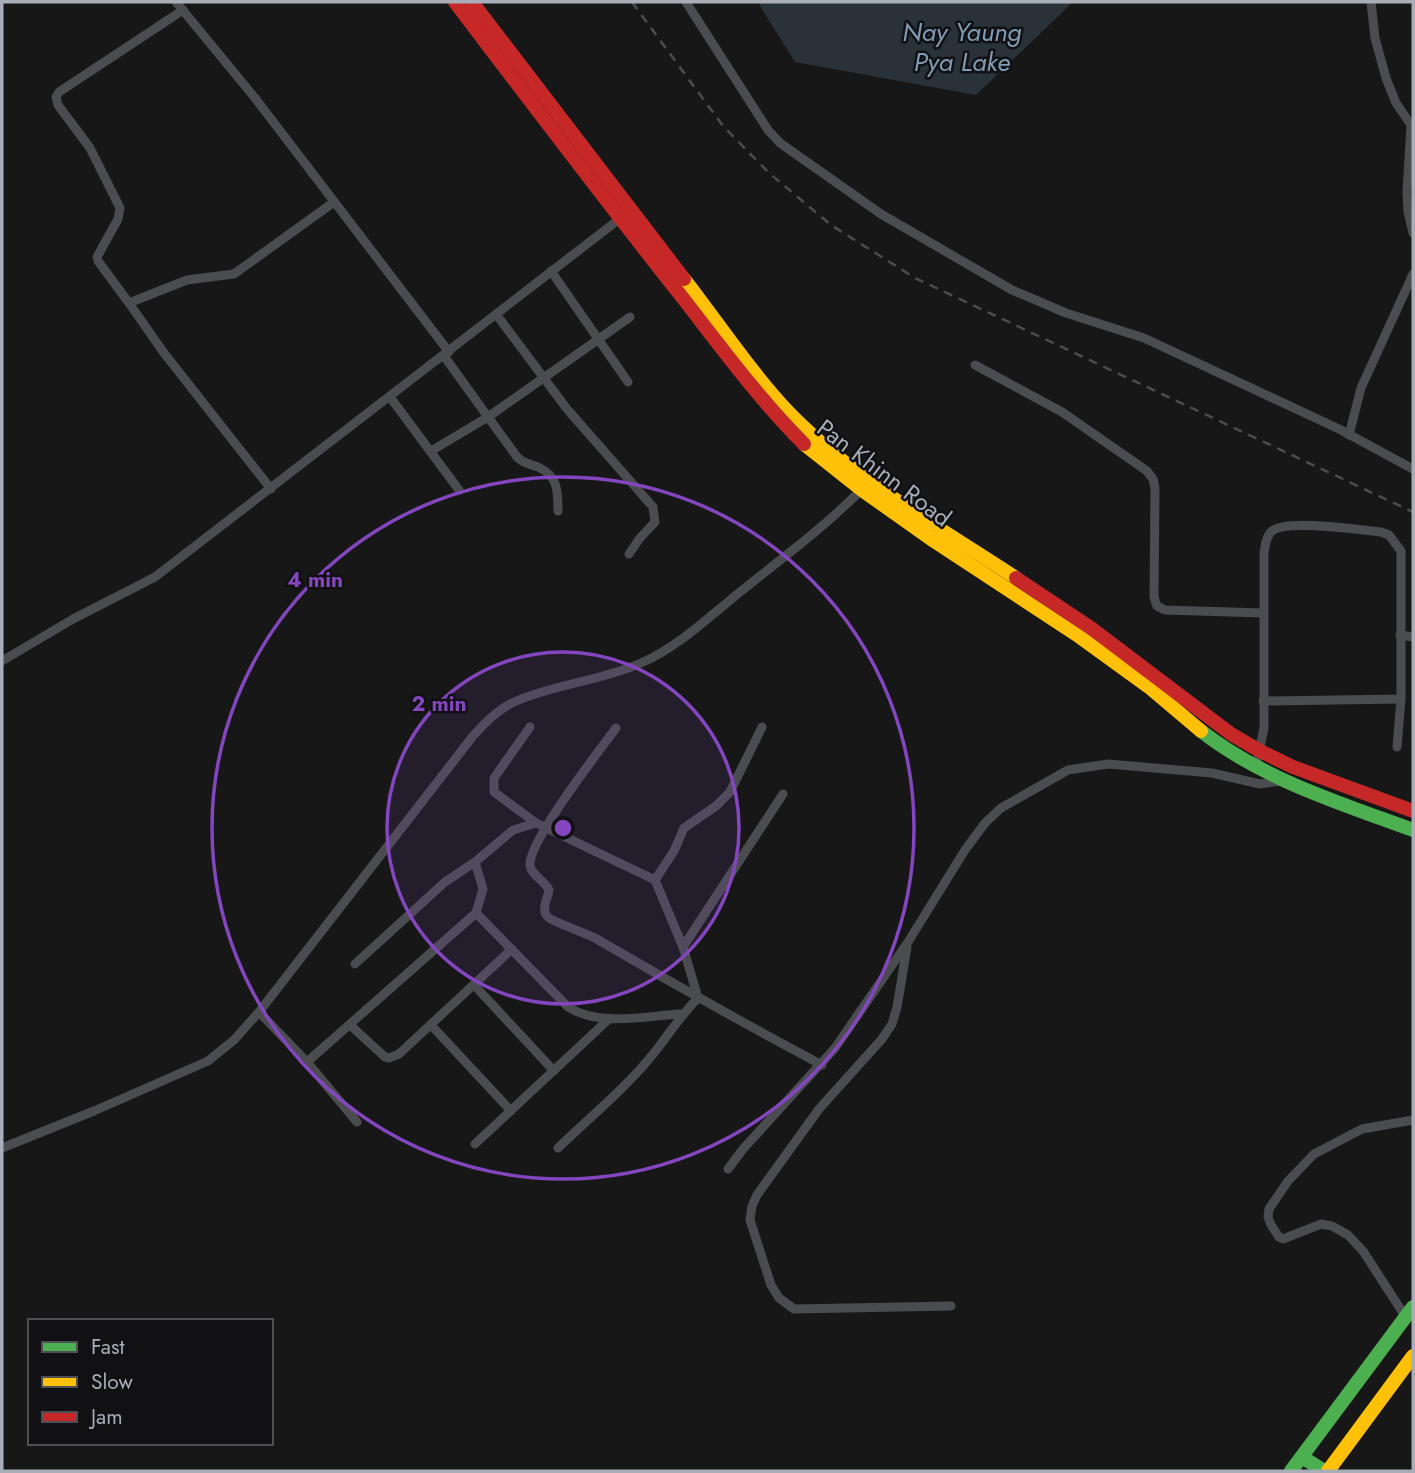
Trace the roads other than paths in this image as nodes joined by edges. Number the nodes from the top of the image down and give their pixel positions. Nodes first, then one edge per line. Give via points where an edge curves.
1 (455, 2) edge
2 (472, 2) edge
3 (686, 2) edge
4 (1371, 2) edge
5 (180, 6) edge
6 (334, 202) junction
7 (625, 214) junction
8 (1413, 233) edge
9 (551, 271) junction
10 (1413, 274) edge
11 (129, 303) junction
12 (496, 314) junction
13 (630, 317) dead end
14 (597, 341) junction
15 (446, 354) junction
16 (975, 365) dead end
17 (543, 379) junction
18 (628, 382) dead end
19 (390, 397) junction
20 (488, 417) junction
21 (1349, 435) junction
22 (431, 452) junction
23 (1413, 469) edge
24 (865, 486) junction
25 (271, 489) junction
26 (459, 490) dead end
27 (558, 511) dead end
28 (629, 554) dead end
29 (1263, 613) junction
30 (1400, 635) junction
31 (1413, 637) edge
32 (2, 661) edge
33 (1401, 699) junction
34 (1263, 701) junction
35 (530, 727) dead end
36 (762, 727) dead end
37 (616, 728) dead end
38 (1397, 747) dead end
39 (1260, 751) junction
40 (1256, 767) junction
41 (1282, 781) junction
42 (783, 794) dead end
43 (1413, 811) edge
44 (536, 823) junction
45 (545, 828) junction
46 (1413, 830) edge
47 (475, 862) junction
48 (655, 880) junction
49 (476, 913) junction
50 (908, 942) junction
51 (683, 947) junction
52 (512, 949) junction
53 (355, 964) dead end
54 (475, 986) junction
55 (698, 998) junction
56 (259, 1012) junction
57 (681, 1014) junction
58 (610, 1018) junction
59 (350, 1025) junction
60 (431, 1025) junction
61 (307, 1062) junction
62 (822, 1065) junction
63 (554, 1071) junction
64 (511, 1111) junction
65 (1413, 1120) edge
66 (358, 1122) dead end
67 (475, 1144) dead end
68 (2, 1148) edge
69 (558, 1148) dead end
70 (728, 1169) dead end
71 (951, 1306) dead end
72 (1409, 1312) edge
73 (1413, 1356) edge
74 (1302, 1457) junction
75 (1291, 1471) edge
76 (1326, 1471) edge

1 - 7 main road, Pan Khinn Road
2 - 7 main road, Pan Khinn Road
3 - 21 street via 768,130 881,214 1012,290 1066,313 1133,333
4 - 8 street via 1388,85 1411,125 1407,192
5 - 6 street
5 - 11 street via 56,97 90,148 120,208 97,257
6 - 11 street via 234,274 187,279
6 - 15 street
7 - 9 street
7 - 24 main road, Pan Khinn Road via 782,422 811,451
9 - 12 street
9 - 14 street
10 - 21 street via 1361,388
11 - 25 street
12 - 15 street
12 - 17 street
13 - 14 street
14 - 17 street
14 - 18 street
15 - 19 street
15 - 20 street
16 - 29 street via 1062,412 1153,478 1157,606
17 - 20 street
17 - 28 street via 653,507 655,522
19 - 22 street
19 - 25 street
20 - 22 street
20 - 27 street via 517,457 554,479
21 - 23 street
22 - 26 street
24 - 39 main road, Pan Khinn Road via 1091,628 1201,713
24 - 40 main road, Pan Khinn Road
24 - 56 street via 688,635 661,652 622,670 525,698 491,717
25 - 32 street via 143,584
29 - 30 street via 1264,553 1272,530 1287,524 1381,532 1401,551
29 - 34 street
30 - 31 street
30 - 33 street
33 - 34 street
33 - 38 street
34 - 39 street
35 - 44 street via 493,785 494,792
36 - 48 street via 730,792 684,828
37 - 45 street
39 - 40 street
39 - 43 main road, Pan Khinn Road
40 - 41 main road, Pan Khinn Road
41 - 46 main road, Pan Khinn Road
41 - 50 street via 1261,784 1212,773 1108,764 1068,770 1018,796 985,823
42 - 51 street
44 - 45 street
44 - 47 street via 513,830
45 - 48 street
45 - 55 street via 530,865 549,890 546,915
47 - 49 street via 483,889
47 - 53 street via 445,882
48 - 51 street
49 - 52 street
49 - 59 street
50 - 62 street
50 - 71 street via 891,1024 801,1131 757,1195 750,1220 771,1284 779,1298 794,1309
51 - 55 street
52 - 54 street
52 - 58 street via 568,1007 580,1015
54 - 60 street
54 - 63 street
55 - 57 street
55 - 62 street
56 - 61 street
56 - 68 street via 208,1061
57 - 58 street
57 - 69 street via 654,1053
58 - 63 street
59 - 60 street via 389,1058
59 - 61 street
60 - 64 street
61 - 66 street
62 - 70 street
63 - 64 street
64 - 67 street
65 - 72 street via 1349,1133 1314,1154 1288,1181 1268,1217 1283,1239 1321,1224 1348,1235
72 - 74 main road
73 - 76 main road
74 - 75 main road
74 - 76 main road

